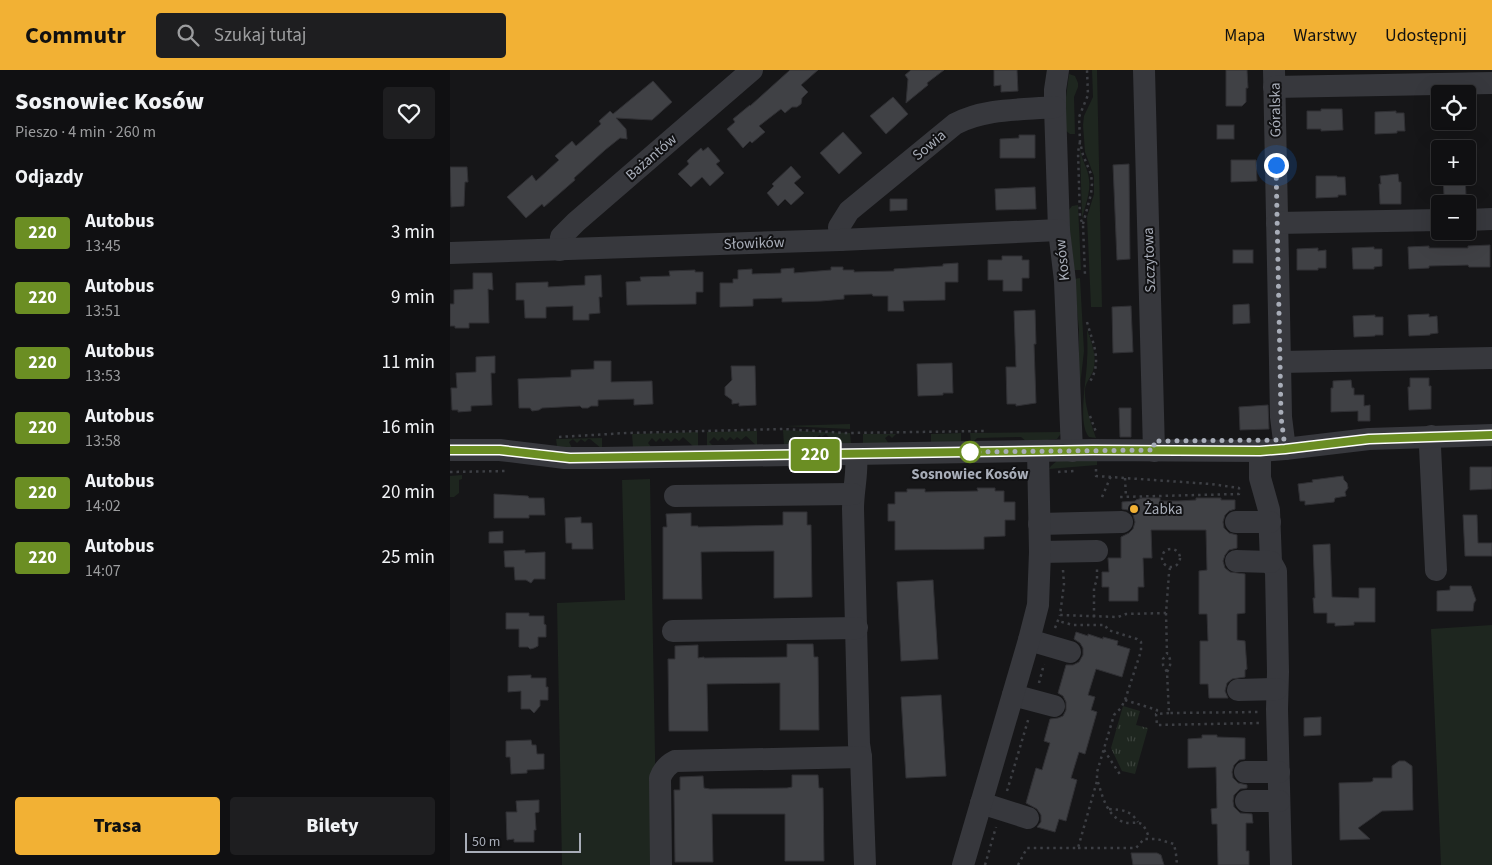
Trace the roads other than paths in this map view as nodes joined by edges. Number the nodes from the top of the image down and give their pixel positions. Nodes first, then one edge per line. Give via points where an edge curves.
1 (752, 70) edge
2 (1058, 70) edge
3 (1144, 70) edge
4 (1274, 79) edge
5 (1492, 83) edge
6 (1055, 107) junction
7 (1492, 219) edge
8 (1431, 220) edge
9 (1476, 220) edge
10 (1277, 223) junction
11 (1059, 230) junction
12 (840, 240) junction
13 (560, 250) junction
14 (450, 253) edge
15 (1492, 358) edge
16 (1280, 362) junction
17 (1492, 435) edge
18 (1431, 436) junction
19 (1285, 449) junction
20 (450, 450) edge
21 (1154, 450) junction
22 (1038, 451) junction
23 (1072, 451) junction
24 (1260, 451) junction
25 (856, 454) junction
26 (853, 494) junction
27 (675, 496) dead end
28 (1122, 522) dead end
29 (1236, 522) dead end
30 (1270, 522) junction
31 (1040, 524) junction
32 (1097, 551) road end
33 (1050, 552) junction
34 (1236, 561) dead end
35 (1271, 562) junction
36 (1436, 570) dead end
37 (857, 628) junction
38 (673, 631) dead end
39 (1277, 689) junction
40 (1238, 690) dead end
41 (861, 757) junction
42 (1245, 772) dead end
43 (1279, 772) junction
44 (1280, 801) junction
45 (1246, 802) dead end
46 (981, 803) junction
47 (1028, 818) dead end
48 (661, 865) edge
49 (865, 865) edge
50 (963, 865) edge
51 (1281, 865) edge

1 - 13 street, Bażantów via 576,222 561,237
2 - 6 street, Kosów
3 - 21 street, Szczytowa
4 - 5 street
4 - 10 street, Góralska
6 - 11 street, Kosów
6 - 12 street, Sowia via 964,118 849,211 839,226
7 - 9 street
8 - 10 street
10 - 16 street, Góralska
11 - 12 street, Słowików
11 - 23 street, Kosów via 1065,281
12 - 13 street, Słowików
13 - 14 street, Słowików
15 - 16 street
16 - 19 street, Góralska
17 - 18 street
18 - 19 street via 1369,439
18 - 36 street
19 - 24 street
20 - 25 street via 500,450 570,458
21 - 23 street
21 - 24 street
22 - 23 street
22 - 25 street
22 - 31 street
24 - 30 street via 1260,478 1270,510
25 - 26 street via 858,467
26 - 27 street
26 - 37 street
28 - 31 street
29 - 30 street
30 - 35 street
31 - 33 street
32 - 33 street
33 - 46 street via 1038,605 1049,646 1033,700
34 - 35 street
35 - 39 street via 1276,571
37 - 38 street
37 - 41 street
39 - 40 street
39 - 43 street
41 - 48 street via 675,762 668,765 660,778
41 - 49 street
42 - 43 street
43 - 44 street
44 - 45 street
44 - 51 street
46 - 47 street
46 - 50 street

